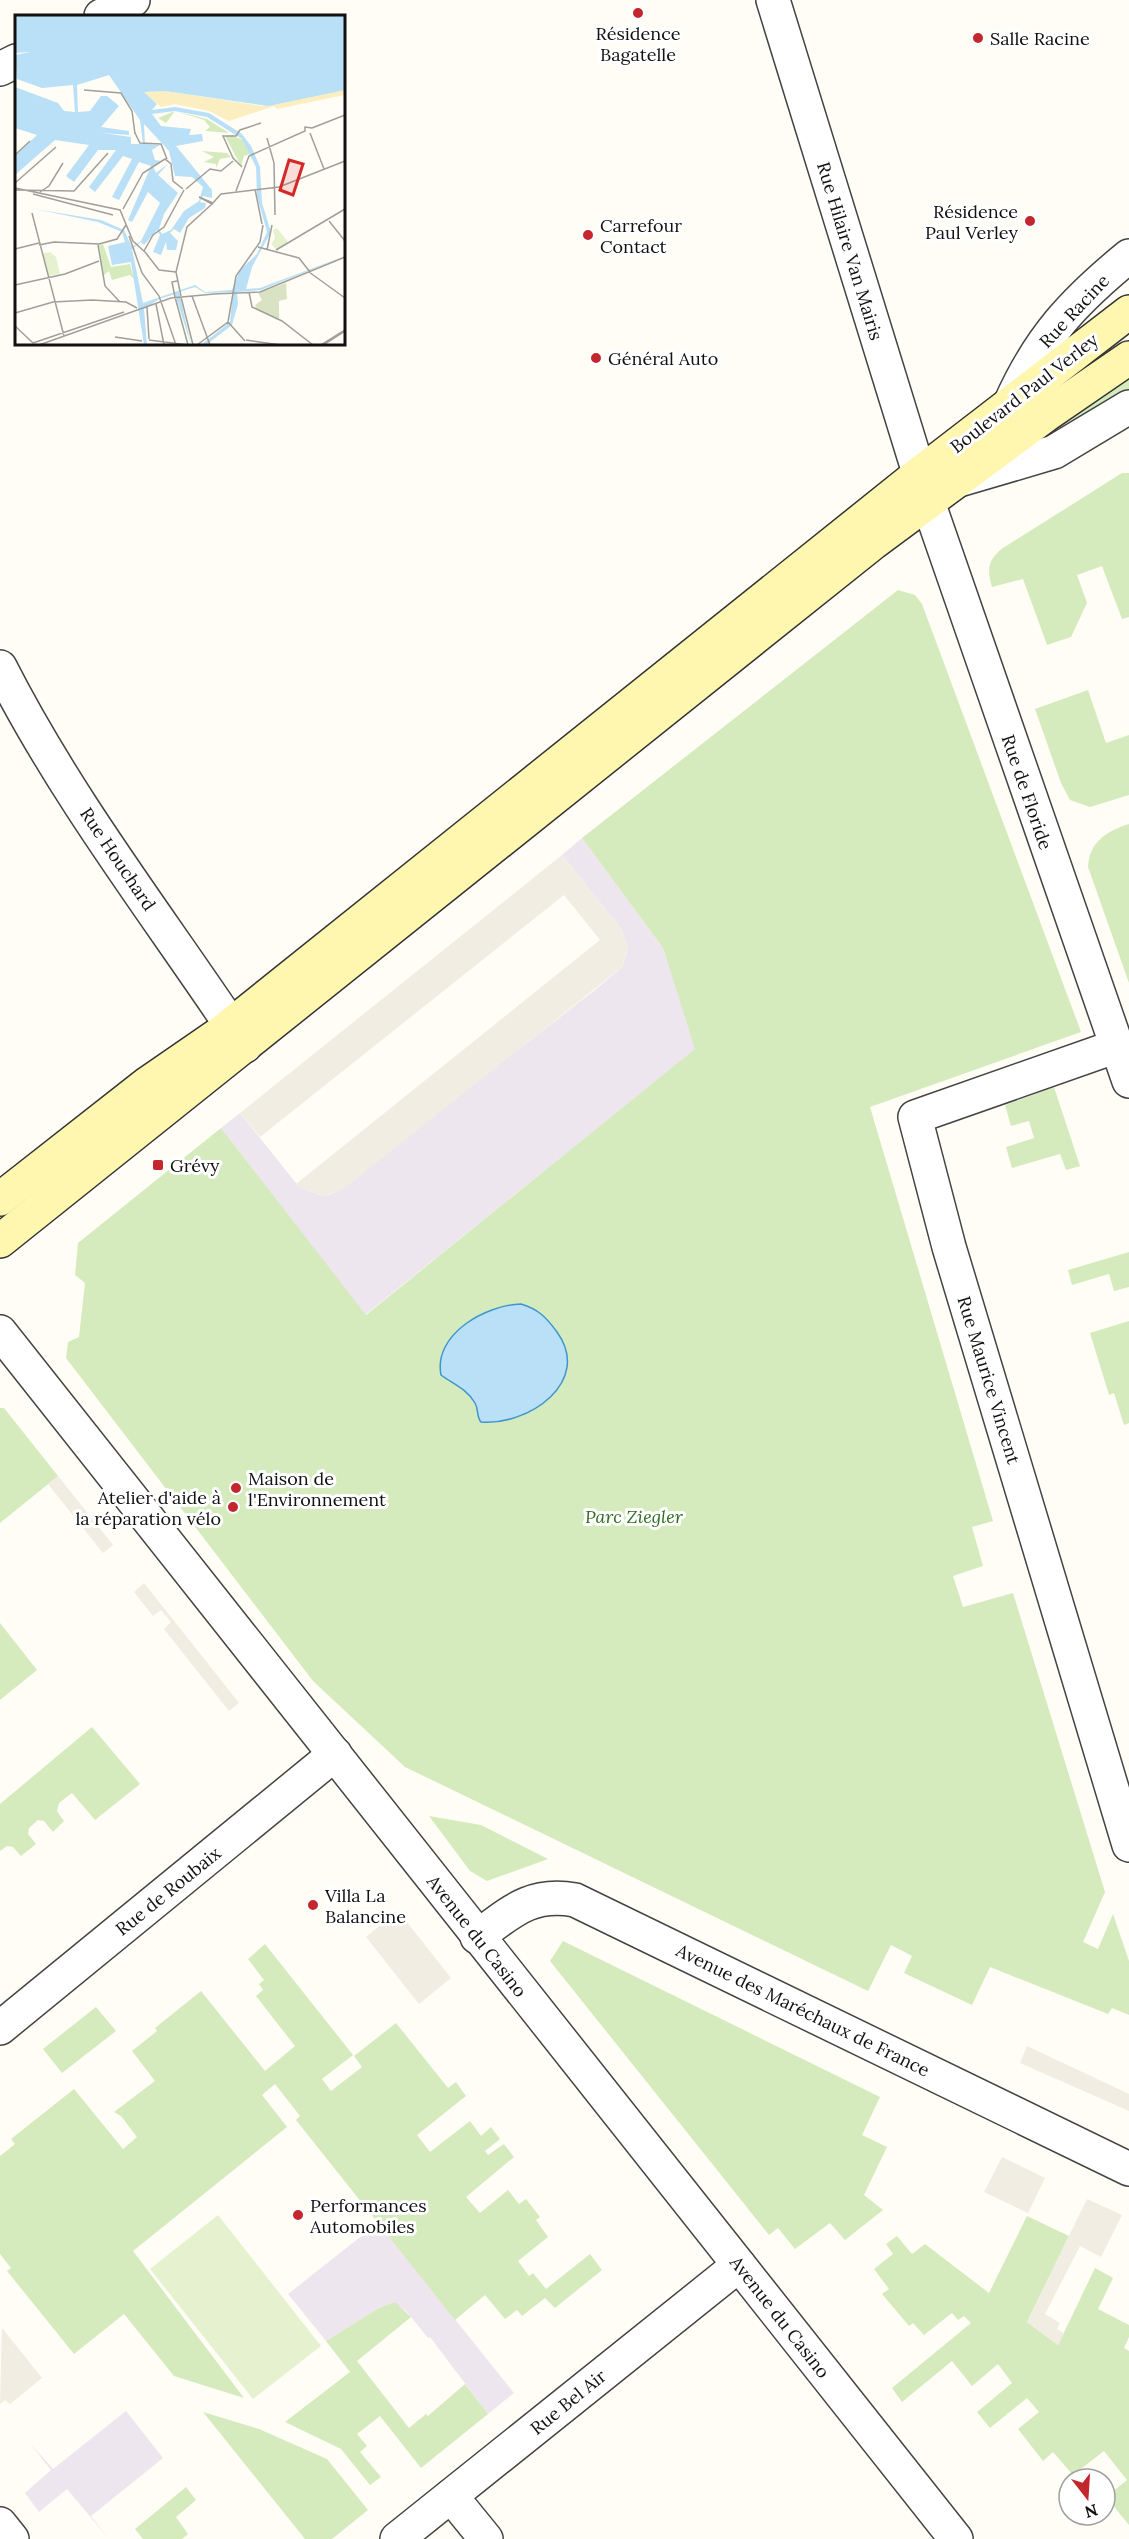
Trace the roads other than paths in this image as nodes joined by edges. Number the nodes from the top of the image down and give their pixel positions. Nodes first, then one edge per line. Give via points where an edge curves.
1 (133, 0) edge
2 (773, 0) edge
3 (103, 15) edge
4 (15, 62) edge
5 (0, 69) edge
6 (1129, 256) edge
7 (1129, 312) edge
8 (1129, 358) edge
9 (1010, 404) junction
10 (1129, 407) edge
11 (954, 481) junction
12 (923, 488) junction
13 (0, 667) edge
14 (238, 1035) junction
15 (1117, 1046) junction
16 (1129, 1081) edge
17 (0, 1199) edge
18 (0, 1241) edge
19 (0, 1332) edge
20 (335, 1754) junction
21 (1129, 1845) edge
22 (477, 1936) junction
23 (0, 2028) edge
24 (1129, 2169) edge
25 (739, 2265) junction
26 (451, 2496) junction
27 (0, 2524) edge
28 (12, 2539) edge
29 (397, 2539) edge
30 (486, 2539) edge
31 (956, 2539) edge

1 - 3 street
2 - 12 street, Rue Hilaire Van Mairis
4 - 5 street
6 - 9 street, Rue Racine via 1052,329 1025,371
7 - 9 main road, Boulevard Paul Verley
8 - 11 main road, Boulevard Paul Verley
9 - 12 main road, Boulevard Paul Verley
10 - 11 street, Boulevard Paul Verley via 1054,452
11 - 12 main road, Boulevard Paul Verley
12 - 14 main road via 770,624
12 - 15 street, Rue de Floride
13 - 14 street, Rue Houchard via 66,782
14 - 17 main road via 148,1083
14 - 18 main road
15 - 16 street, Rue de Floride
15 - 21 street, Rue Maurice Vincent via 915,1118 956,1269
19 - 20 street, Avenue du Casino
20 - 22 street, Avenue du Casino
20 - 23 street, Rue de Roubaix
22 - 24 street, Avenue des Maréchaux de France via 528,1902 550,1897 575,1900
22 - 25 street, Avenue du Casino
25 - 26 street, Rue Bel Air
25 - 31 street, Avenue du Casino
26 - 29 street, Rue Bel Air
26 - 30 street
27 - 28 street

